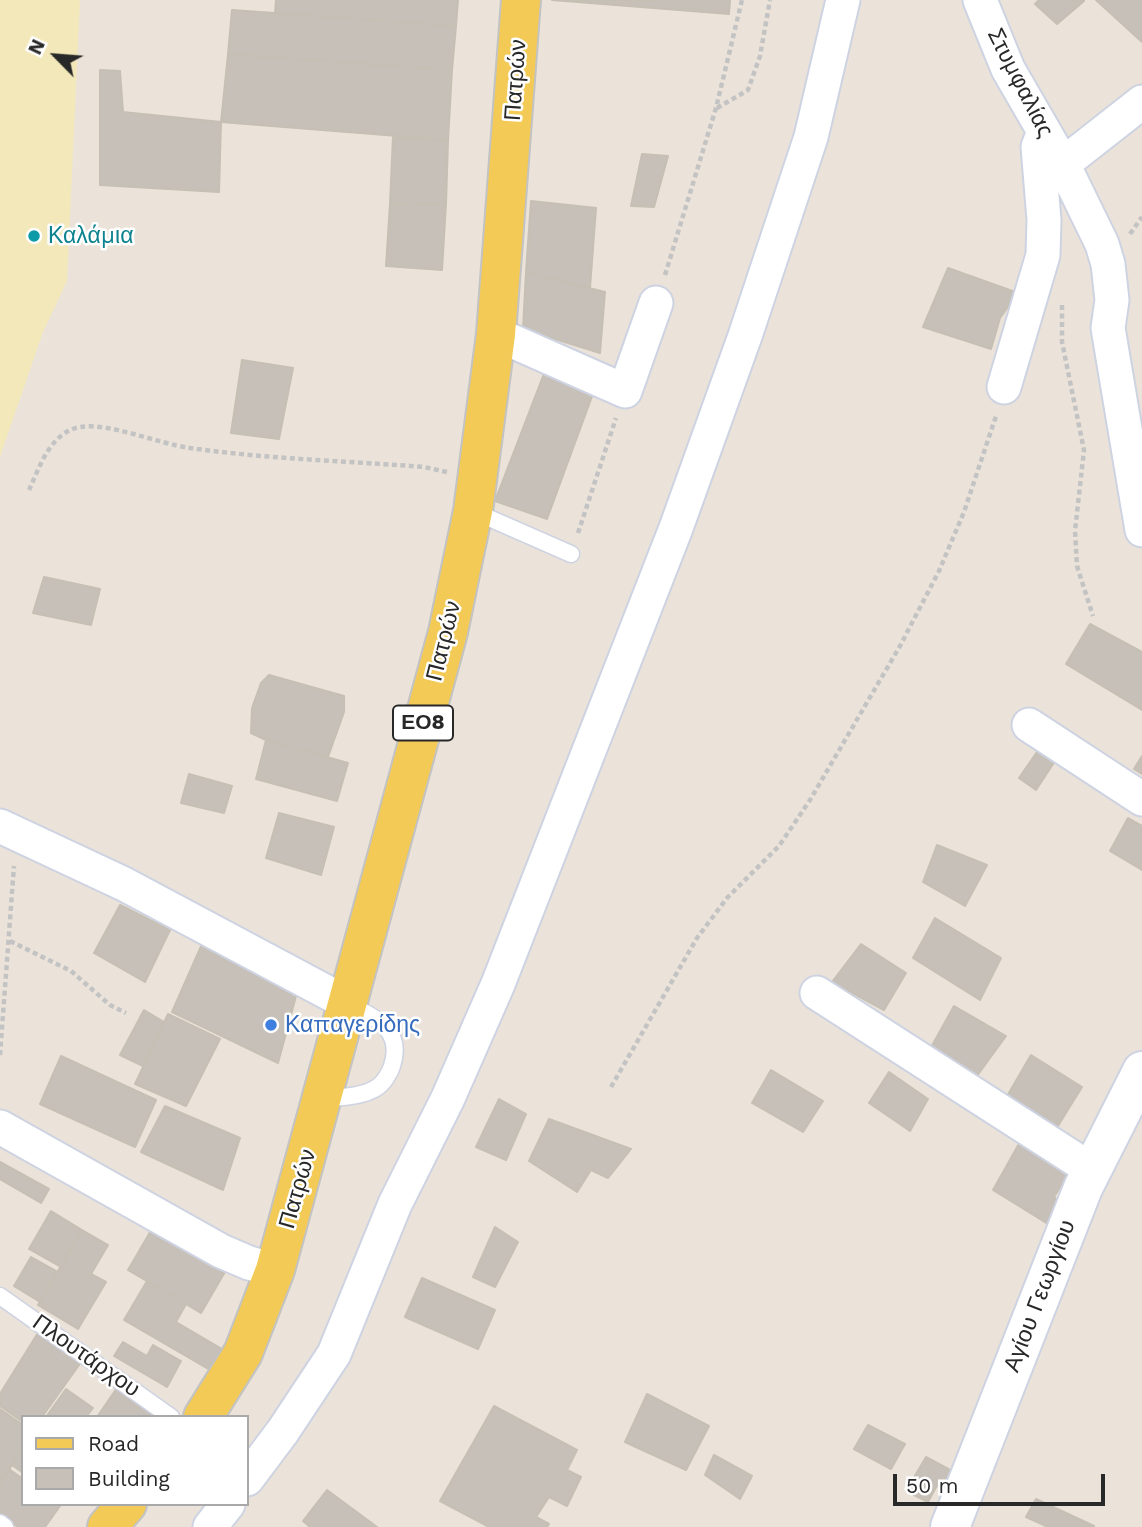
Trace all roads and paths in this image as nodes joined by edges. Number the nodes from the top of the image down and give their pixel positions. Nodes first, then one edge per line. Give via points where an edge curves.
1 (521, 0) edge
2 (742, 0) edge
3 (770, 0) edge
4 (843, 0) edge
5 (980, 0) edge
6 (1142, 102) edge
7 (716, 108) junction
8 (1044, 131) junction
9 (1063, 164) junction
10 (1063, 297) dead end
11 (656, 303) joint
12 (496, 334) junction
13 (1004, 387) joint
14 (625, 391) junction
15 (29, 490) dead end
16 (476, 495) junction
17 (1142, 530) edge
18 (572, 554) joint
19 (1093, 616) dead end
20 (1029, 725) dead end
21 (1142, 799) edge
22 (8, 829) edge
23 (10, 941) junction
24 (817, 993) dead end
25 (347, 1003) junction
26 (126, 1013) dead end
27 (0, 1055) edge
28 (1142, 1070) edge
29 (611, 1087) dead end
30 (323, 1099) junction
31 (0, 1127) edge
32 (1092, 1170) junction
33 (275, 1269) junction
34 (0, 1296) edge
35 (168, 1415) edge
36 (204, 1415) edge
37 (248, 1478) edge
38 (125, 1506) edge
39 (227, 1506) edge
40 (0, 1523) edge
41 (5, 1527) edge
42 (107, 1527) edge
43 (211, 1527) edge
44 (950, 1527) edge

1 - 12 main road, Πατρών / ΕΟ8
2 - 7 path
3 - 7 path via 760,56 748,90
4 - 37 street via 811,137 745,336 676,528 498,984 395,1204 334,1353
5 - 8 street, Στυμφαλίας via 1007,69
6 - 9 street
7 - 11 path
8 - 9 street, Στυμφαλίας
8 - 13 street via 1038,147 1043,256
9 - 17 street, Στυμφαλίας via 1108,264 1112,300 1108,328
10 - 19 path via 1062,342 1084,450 1075,531 1077,566
11 - 14 street
12 - 14 street
12 - 16 main road, Πατρών / ΕΟ8
13 - 29 path via 964,512 900,646 779,846 727,898 697,938
14 - 18 path
15 - 16 path via 47,452 64,433 80,426 97,426 189,448 424,467
16 - 18 lane
16 - 25 main road, Πατρών / ΕΟ8 via 448,632
20 - 21 street
22 - 23 path
22 - 25 street via 124,884
23 - 26 path via 71,971
23 - 27 path
24 - 32 street
25 - 30 main road, Πατρών / ΕΟ8
25 - 30 lane via 384,1025 395,1038 396,1053 377,1088
28 - 32 street, Αγίου Γεωργίου
30 - 33 main road, Πατρών / ΕΟ8
31 - 33 street via 221,1251
32 - 44 street, Αγίου Γεωργίου
33 - 36 main road, Πατρών / ΕΟ8 via 243,1353
34 - 35 lane, Πλουτάρχου
38 - 42 main road
39 - 43 street
40 - 41 lane

